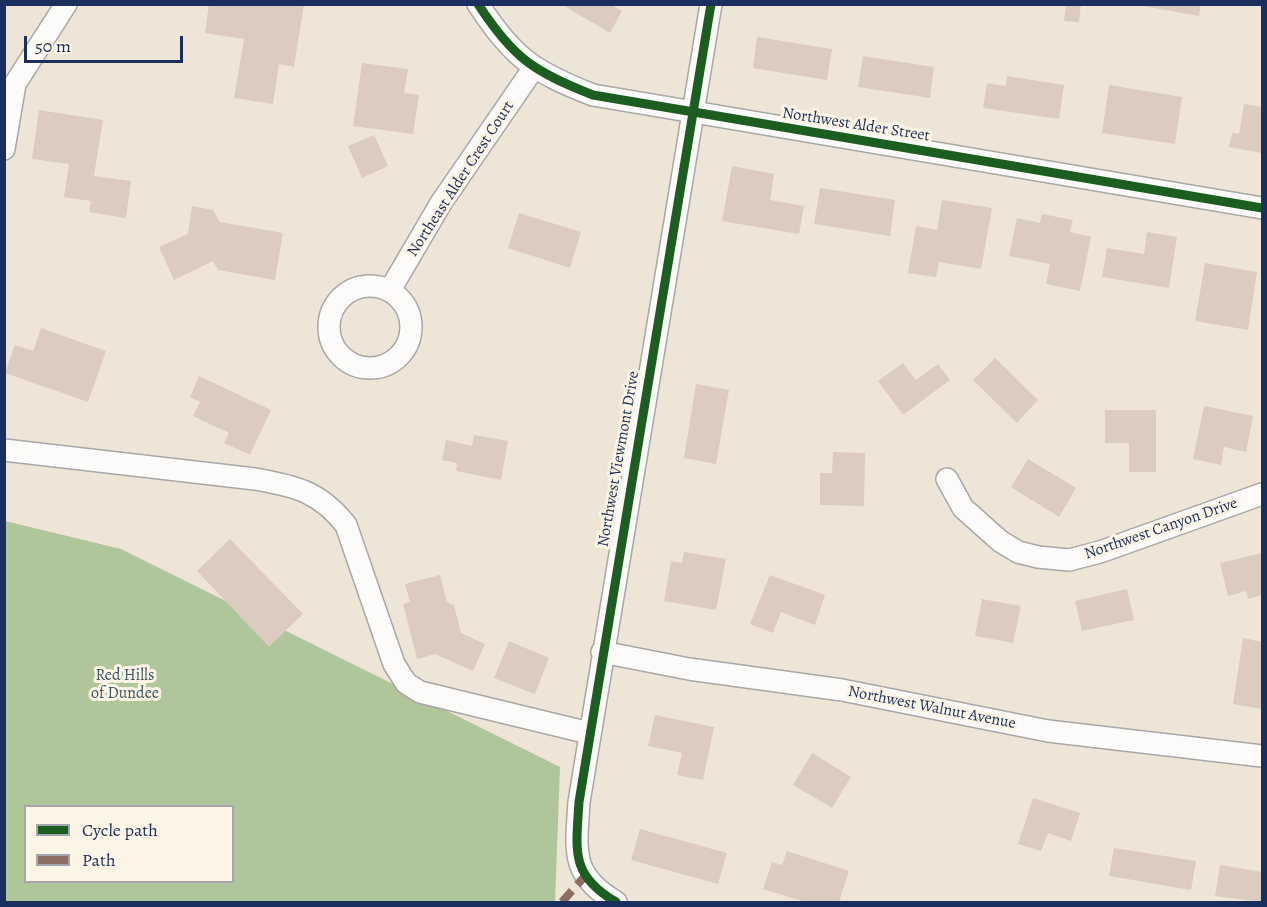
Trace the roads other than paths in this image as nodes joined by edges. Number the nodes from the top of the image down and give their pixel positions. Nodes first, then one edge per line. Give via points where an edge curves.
1 (66, 4) edge
2 (478, 4) edge
3 (711, 4) edge
4 (533, 69) junction
5 (692, 113) junction
6 (4, 149) edge
7 (1263, 208) edge
8 (390, 290) dead end
9 (4, 450) edge
10 (947, 479) dead end
11 (1263, 494) edge
12 (602, 652) junction
13 (589, 733) junction
14 (1263, 756) edge
15 (589, 881) junction
16 (586, 903) edge
17 (616, 903) edge

1 - 6 street via 15,84
2 - 4 street, Northwest Alder Street via 499,36
3 - 5 street, Northwest Viewmont Drive
4 - 5 street, Northwest Alder Street via 593,95
4 - 8 street, Northeast Alder Crest Court via 447,194
5 - 7 street, Northwest Alder Street
5 - 12 street, Northwest Viewmont Drive
9 - 13 street via 255,479 312,494 331,507 346,525 394,664 406,683 420,692
10 - 11 street, Northwest Canyon Drive via 963,507 1000,541 1018,552 1069,560
12 - 13 street, Northwest Viewmont Drive
12 - 14 street, Northwest Walnut Avenue via 689,669 842,690 1048,730
13 - 15 street, Northwest Viewmont Drive via 576,843 581,872
15 - 16 street
15 - 17 street, Northwest Viewmont Drive

